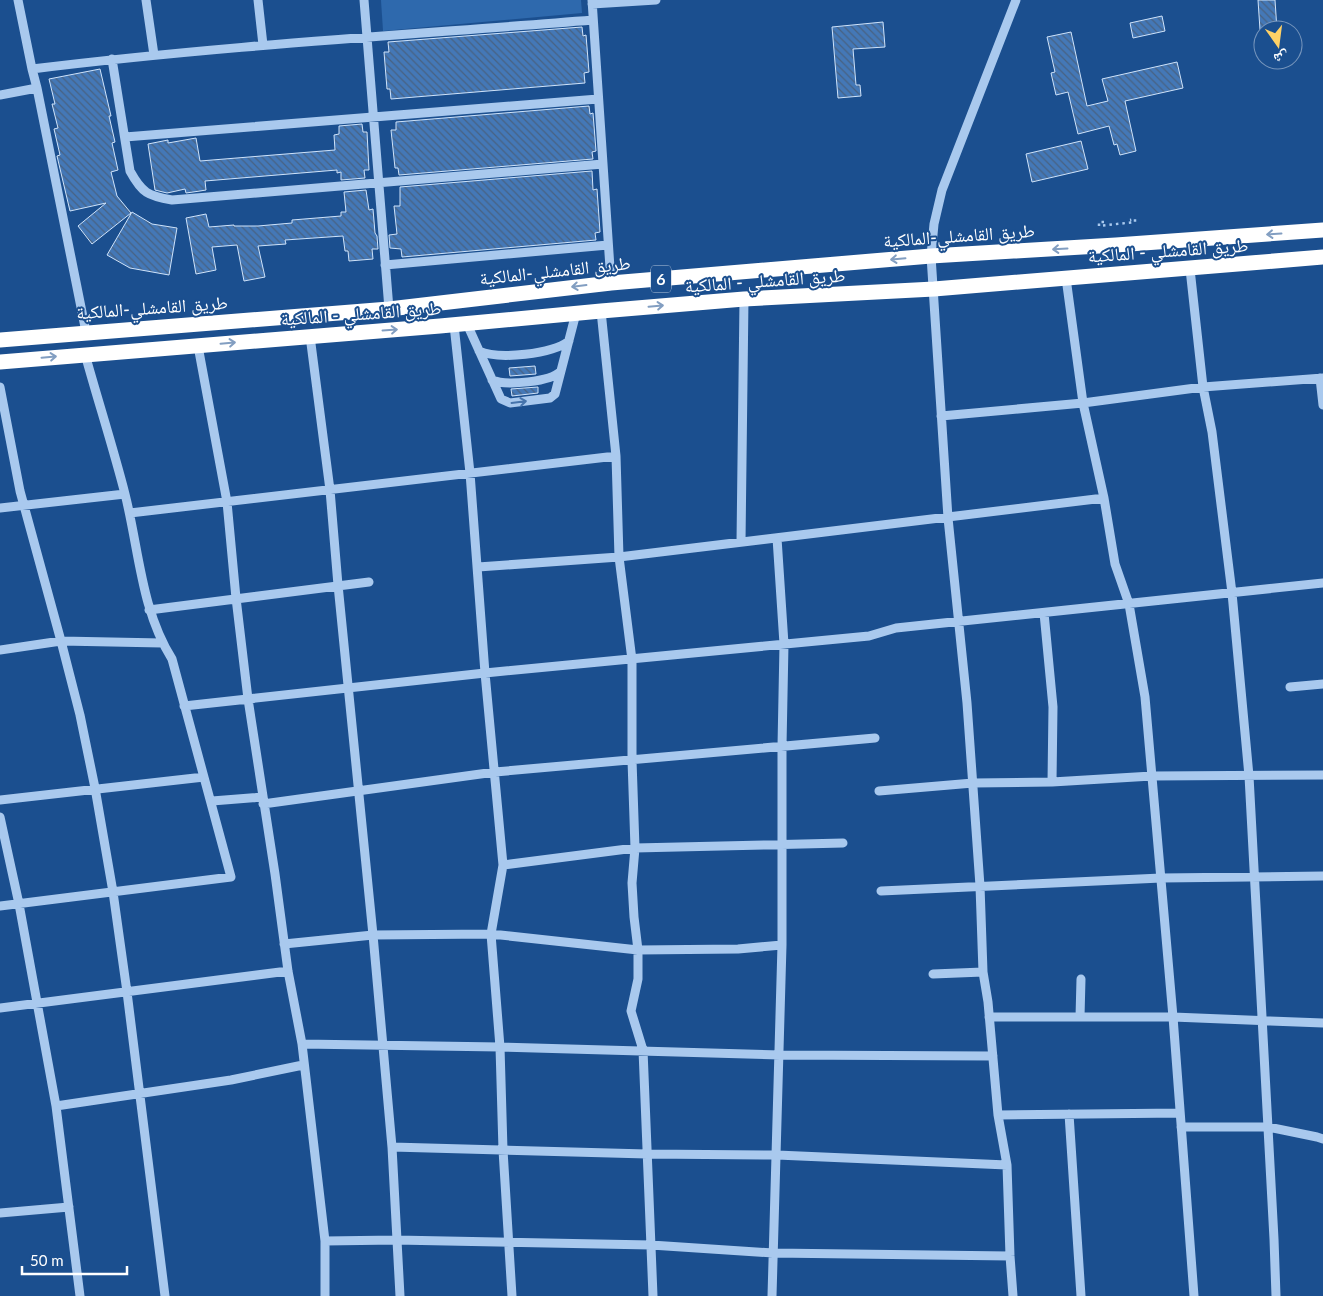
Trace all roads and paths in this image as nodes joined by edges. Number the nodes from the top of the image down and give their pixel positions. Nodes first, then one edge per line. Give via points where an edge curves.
1 (18, 0) edge
2 (146, 0) edge
3 (258, 0) edge
4 (364, 0) edge
5 (656, 0) edge
6 (1016, 0) edge
7 (592, 2) edge
8 (593, 20) junction
9 (367, 38) junction
10 (263, 45) junction
11 (154, 55) junction
12 (112, 59) junction
13 (32, 69) junction
14 (37, 88) junction
15 (0, 95) edge
16 (598, 98) junction
17 (373, 117) junction
18 (125, 137) junction
19 (602, 164) junction
20 (378, 183) junction
21 (1130, 220) dead end
22 (1104, 222) dead end
23 (1323, 230) edge
24 (608, 245) junction
25 (931, 256) junction
26 (1323, 257) edge
27 (385, 265) junction
28 (1190, 269) junction
29 (1066, 278) junction
30 (626, 282) junction
31 (611, 283) junction
32 (934, 290) junction
33 (744, 300) junction
34 (439, 303) junction
35 (389, 309) junction
36 (627, 309) junction
37 (601, 310) junction
38 (576, 313) junction
39 (454, 325) junction
40 (86, 332) junction
41 (310, 336) junction
42 (0, 340) edge
43 (569, 341) junction
44 (198, 346) junction
45 (479, 351) junction
46 (85, 354) junction
47 (0, 362) edge
48 (561, 370) junction
49 (1321, 378) edge
50 (492, 380) junction
51 (0, 387) edge
52 (1203, 387) junction
53 (1083, 403) junction
54 (1323, 405) edge
55 (941, 416) junction
56 (616, 456) junction
57 (470, 473) junction
58 (330, 490) junction
59 (125, 494) junction
60 (1104, 498) junction
61 (227, 502) junction
62 (24, 506) junction
63 (0, 508) edge
64 (130, 513) junction
65 (948, 518) junction
66 (777, 538) junction
67 (741, 542) junction
68 (619, 557) junction
69 (478, 566) junction
70 (369, 582) dead end
71 (1323, 583) edge
72 (338, 585) junction
73 (1232, 593) junction
74 (236, 598) junction
75 (1129, 604) junction
76 (149, 610) junction
77 (1044, 613) junction
78 (959, 622) junction
79 (61, 641) junction
80 (162, 643) junction
81 (784, 644) junction
82 (0, 650) edge
83 (632, 660) junction
84 (485, 673) junction
85 (1323, 684) edge
86 (1290, 687) dead end
87 (349, 688) junction
88 (248, 699) junction
89 (184, 706) junction
90 (875, 738) dead end
91 (782, 746) junction
92 (632, 760) junction
93 (494, 772) junction
94 (1323, 775) edge
95 (1152, 776) junction
96 (1250, 776) junction
97 (204, 777) junction
98 (1052, 782) junction
99 (973, 783) junction
100 (95, 788) junction
101 (360, 791) junction
102 (879, 791) dead end
103 (0, 800) edge
104 (263, 800) junction
105 (212, 801) junction
106 (0, 817) edge
107 (843, 843) dead end
108 (781, 844) junction
109 (635, 848) junction
110 (503, 865) junction
111 (1323, 876) edge
112 (1256, 877) junction
113 (1161, 878) junction
114 (980, 886) junction
115 (881, 891) dead end
116 (113, 892) junction
117 (19, 904) junction
118 (0, 906) edge
119 (491, 934) junction
120 (373, 935) junction
121 (284, 944) junction
122 (782, 945) junction
123 (638, 950) junction
124 (288, 971) junction
125 (983, 972) junction
126 (933, 974) dead end
127 (1081, 979) dead end
128 (127, 992) junction
129 (37, 1004) junction
130 (0, 1008) edge
131 (989, 1017) junction
132 (1080, 1017) junction
133 (1173, 1017) junction
134 (1263, 1020) junction
135 (1323, 1023) edge
136 (302, 1044) junction
137 (383, 1044) junction
138 (500, 1047) junction
139 (643, 1050) junction
140 (780, 1056) junction
141 (992, 1056) junction
142 (303, 1065) junction
143 (139, 1094) junction
144 (56, 1106) junction
145 (1180, 1113) junction
146 (1069, 1114) junction
147 (998, 1115) junction
148 (1181, 1127) junction
149 (1268, 1127) junction
150 (1323, 1139) edge
151 (392, 1147) junction
152 (503, 1150) junction
153 (647, 1154) junction
154 (777, 1155) junction
155 (1007, 1165) junction
156 (69, 1207) junction
157 (0, 1213) edge
158 (396, 1240) junction
159 (325, 1241) junction
160 (510, 1243) junction
161 (651, 1245) junction
162 (773, 1254) junction
163 (1010, 1256) junction
164 (80, 1296) edge
165 (165, 1296) edge
166 (325, 1296) edge
167 (400, 1296) edge
168 (512, 1296) edge
169 (652, 1296) edge
170 (772, 1296) edge
171 (1013, 1296) edge
172 (1081, 1296) edge
173 (1194, 1296) edge
174 (1276, 1296) edge

1 - 13 street
2 - 11 street
3 - 10 street
4 - 9 street
5 - 7 street
6 - 25 street via 942,190
7 - 8 street
8 - 9 street
8 - 16 street
9 - 10 street
9 - 17 street
10 - 11 street
11 - 12 street
12 - 13 street
12 - 18 street
13 - 14 street
14 - 15 street
14 - 40 street
16 - 17 street
16 - 19 street
17 - 18 street
17 - 20 street
18 - 20 street via 130,171 139,187 154,197 172,200
19 - 20 street
19 - 24 street
20 - 27 street
21 - 22 path via 1135,222 1099,226 1099,222
23 -> 25 highway, طريق القامشلي-المالكية / 6
24 - 27 street
24 - 31 street
25 -> 30 highway, طريق القامشلي-المالكية / 6
25 - 32 street
26 - 28 highway, طريق القامشلي - المالكية / 6
27 - 35 street
28 - 29 highway, طريق القامشلي - المالكية / 6
28 - 52 street
29 - 32 highway, طريق القامشلي - المالكية / 6
29 - 53 street
30 - 31 highway, طريق القامشلي-المالكية / 6
30 - 36 highway
31 -> 34 highway, طريق القامشلي-المالكية / 6
32 - 33 highway, طريق القامشلي - المالكية / 6
32 - 55 street
36 -> 33 highway, طريق القامشلي - المالكية / 6
33 - 67 street
34 - 35 highway, طريق القامشلي-المالكية / 6
34 - 39 highway
35 - 40 highway, طريق القامشلي-المالكية / 6
36 - 37 highway, طريق القامشلي - المالكية / 6
37 - 38 highway, طريق القامشلي - المالكية / 6
37 - 56 street
38 - 39 highway, طريق القامشلي - المالكية / 6
38 - 43 street
41 -> 39 highway, طريق القامشلي - المالكية / 6
39 - 45 street
39 - 57 street
40 - 42 highway, طريق القامشلي-المالكية / 6
44 -> 41 highway, طريق القامشلي - المالكية / 6
41 - 58 street
43 - 45 street via 560,348 517,354 494,356
43 - 48 street
44 - 46 highway, طريق القامشلي - المالكية / 6
44 - 61 street
45 - 50 street
47 -> 46 highway, طريق القامشلي - المالكية / 6
46 - 59 street
48 - 50 street via 547,378 507,383
50 -> 48 street via 501,399 507,403 546,398 555,394
49 - 52 street
49 - 54 street
51 - 62 street
52 - 53 street
52 - 73 street via 1212,432
53 - 55 street
53 - 60 street
55 - 65 street
56 - 57 street
56 - 68 street
57 - 58 street
57 - 69 street
58 - 61 street
58 - 72 street
59 - 62 street
59 - 64 street
60 - 65 street
60 - 75 street via 1115,564
61 - 64 street
61 - 74 street
62 - 63 street
62 - 79 street
64 - 76 street
65 - 66 street
65 - 78 street
66 - 67 street
66 - 81 street
67 - 68 street
68 - 69 street
68 - 83 street
69 - 84 street
70 - 72 street
71 - 73 street
72 - 74 street
72 - 87 street
73 - 75 street
73 - 96 street
74 - 76 street
74 - 88 street
75 - 77 street
75 - 95 street via 1145,697
76 - 80 street
77 - 78 street
77 - 98 street via 1053,707
78 - 81 street via 896,628 869,636
78 - 99 street
79 - 80 street
79 - 82 street
79 - 100 street
80 - 89 street via 172,659
81 - 83 street
81 - 91 street
83 - 84 street
83 - 92 street
84 - 87 street
84 - 93 street
85 - 86 street
87 - 88 street
87 - 101 street
88 - 89 street
88 - 104 street
89 - 97 street
90 - 91 street
91 - 92 street
91 - 108 street
92 - 93 street
92 - 109 street
93 - 101 street
93 - 110 street
94 - 96 street
95 - 96 street
95 - 98 street
95 - 113 street
96 - 112 street
97 - 100 street
97 - 105 street
98 - 99 street
99 - 102 street
99 - 114 street
100 - 103 street
100 - 116 street
101 - 104 street
101 - 120 street
104 - 105 street
104 - 121 street
105 - 116 street via 231,877
106 - 117 street
107 - 108 street
108 - 109 street
108 - 122 street
109 - 110 street
109 - 123 street via 632,883
110 - 119 street
111 - 112 street
112 - 113 street
112 - 134 street
113 - 114 street
113 - 133 street
114 - 115 street
114 - 125 street
116 - 117 street
116 - 128 street
117 - 118 street
117 - 129 street
119 - 120 street
119 - 123 street
119 - 138 street
120 - 121 street
120 - 137 street
121 - 124 street
122 - 123 street
122 - 140 street
123 - 139 street via 638,979 631,1011
124 - 128 street
124 - 136 street
125 - 126 street
125 - 131 street
127 - 132 street
128 - 129 street
128 - 143 street
129 - 130 street
129 - 144 street
131 - 132 street
131 - 141 street
132 - 133 street
133 - 134 street
133 - 145 street
134 - 135 street
134 - 149 street
136 - 137 street
136 - 142 street
137 - 138 street
137 - 151 street
138 - 139 street
138 - 152 street
139 - 140 street
139 - 153 street
140 - 141 street
140 - 154 street
141 - 147 street
142 - 143 street
142 - 159 street
143 - 144 street
143 - 165 street
144 - 156 street
145 - 146 street
145 - 148 street
146 - 147 street
146 - 172 street
147 - 155 street
148 - 149 street
148 - 173 street
149 - 150 street
149 - 174 street
151 - 152 street
151 - 158 street
152 - 153 street
152 - 160 street
153 - 154 street
153 - 161 street
154 - 155 street
154 - 162 street
155 - 163 street
156 - 157 street
156 - 164 street
158 - 159 street
158 - 160 street
158 - 167 street
159 - 166 street
160 - 161 street
160 - 168 street
161 - 162 street
161 - 169 street
162 - 163 street
162 - 170 street
163 - 171 street

